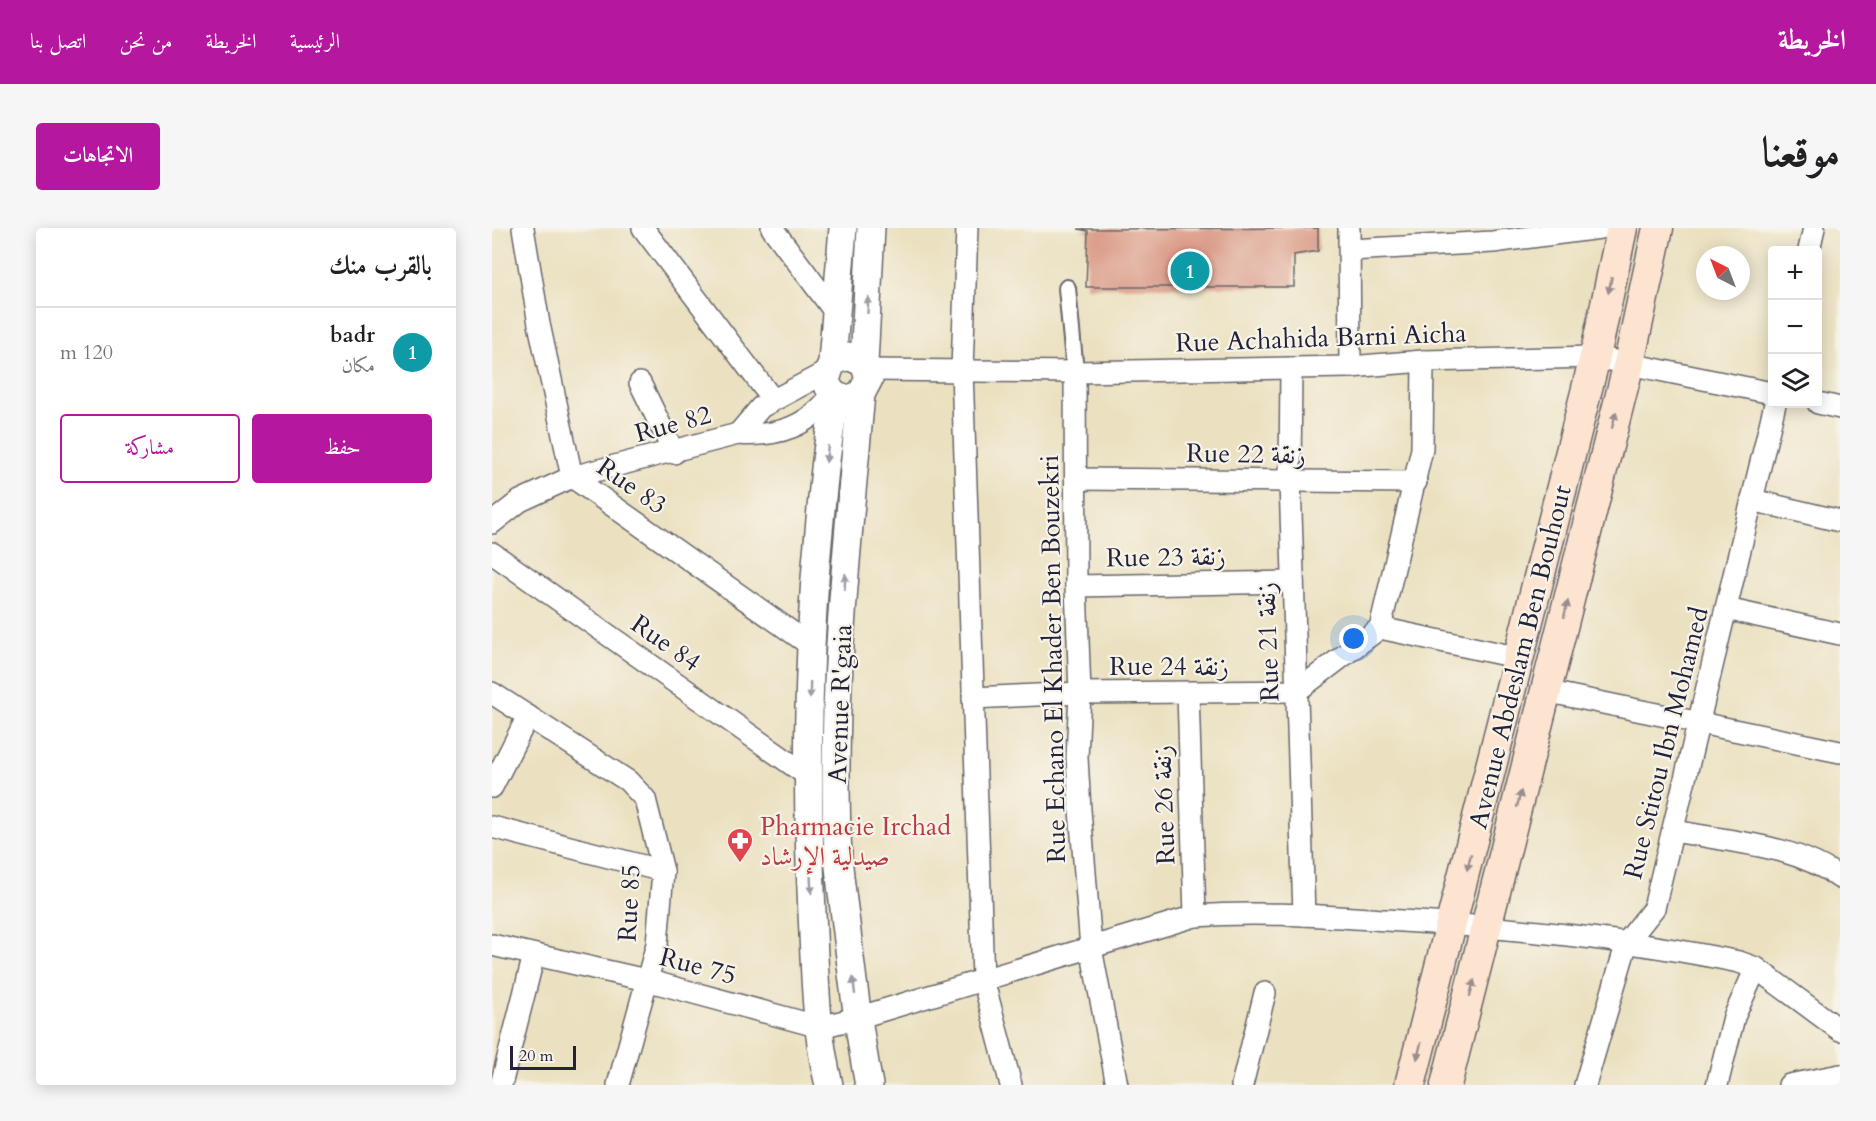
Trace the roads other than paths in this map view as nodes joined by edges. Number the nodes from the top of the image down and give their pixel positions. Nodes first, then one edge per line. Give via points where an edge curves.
1 (523, 228) edge
2 (643, 228) edge
3 (772, 228) edge
4 (843, 228) edge
5 (871, 228) edge
6 (967, 228) edge
7 (1349, 228) edge
8 (1600, 228) edge
9 (1622, 228) edge
10 (1658, 228) edge
11 (1814, 228) edge
12 (1493, 235) edge
13 (1810, 246) edge
14 (1350, 250) junction
15 (1067, 288) dead end
16 (834, 312) junction
17 (1595, 357) junction
18 (1423, 361) junction
19 (1629, 363) junction
20 (1350, 366) junction
21 (1291, 368) junction
22 (962, 370) junction
23 (1075, 372) junction
24 (846, 379) junction
25 (640, 383) dead end
26 (1768, 392) edge
27 (773, 400) junction
28 (1822, 404) edge
29 (1774, 408) edge
30 (1840, 408) edge
31 (738, 434) junction
32 (674, 453) junction
33 (572, 477) junction
34 (1076, 479) junction
35 (1290, 481) junction
36 (1416, 482) junction
37 (1752, 500) junction
38 (1840, 521) edge
39 (492, 523) edge
40 (492, 553) edge
41 (1293, 582) junction
42 (1076, 586) junction
43 (1726, 609) junction
44 (1380, 628) junction
45 (1840, 634) edge
46 (810, 645) junction
47 (1520, 658) junction
48 (1297, 691) junction
49 (1545, 691) junction
50 (492, 693) edge
51 (1080, 693) junction
52 (1188, 693) junction
53 (973, 698) junction
54 (528, 716) junction
55 (1700, 724) junction
56 (1840, 752) edge
57 (808, 776) junction
58 (492, 787) edge
59 (492, 827) edge
60 (1675, 831) junction
61 (663, 871) junction
62 (1840, 878) edge
63 (1304, 915) junction
64 (1194, 916) junction
65 (1453, 924) junction
66 (1488, 927) junction
67 (1628, 942) junction
68 (492, 945) edge
69 (1091, 948) junction
70 (534, 955) junction
71 (1756, 968) junction
72 (983, 979) junction
73 (646, 980) junction
74 (1265, 993) dead end
75 (857, 1018) junction
76 (820, 1027) junction
77 (1840, 1030) edge
78 (1840, 1075) edge
79 (501, 1085) edge
80 (618, 1085) edge
81 (829, 1085) edge
82 (869, 1085) edge
83 (1011, 1085) edge
84 (1117, 1085) edge
85 (1242, 1085) edge
86 (1410, 1085) edge
87 (1446, 1085) edge
88 (1586, 1085) edge
89 (1717, 1085) edge
90 (1789, 1085) edge

1 - 33 street, Rue 83
2 - 27 street
3 - 16 street
4 - 16 street, Avenue R'gaia
24 -> 5 street, Avenue R'gaia
6 - 22 street
7 - 14 street
8 - 12 street
9 -> 17 main road, Avenue Abdeslam Ben Bouhout
10 - 19 main road, Avenue Abdeslam Ben Bouhout
11 - 13 street
12 - 14 street
14 - 20 street
15 - 23 street
16 - 24 street, Avenue R'gaia
17 - 18 street, Rue Achahida Barni Aicha
17 - 19 street, Rue Achahida Barni Aicha
17 - 47 main road, Avenue Abdeslam Ben Bouhout
18 - 20 street, Rue Achahida Barni Aicha
18 - 36 street via 1424,414
19 - 26 street, Rue Achahida Barni Aicha
49 -> 19 main road, Avenue Abdeslam Ben Bouhout
20 - 21 street, Rue Achahida Barni Aicha
21 - 23 street, Rue Achahida Barni Aicha
21 - 35 street, Rue 21 زنقة
22 - 23 street, Rue Achahida Barni Aicha
22 - 24 street, Rue Achahida Barni Aicha
22 - 53 street
23 - 34 street, Rue Echano El Khader Ben Bouzekri
24 - 27 street, Rue 82
24 - 31 street, Rue 82 via 813,416 764,436
24 -> 46 street, Avenue R'gaia via 822,502
75 -> 24 street, Avenue R'gaia via 838,858 837,741 847,546
25 - 32 street
27 - 31 street, Rue 82 via 754,413
28 - 30 street
29 - 37 street, Rue Stitou Ibn Mohamed
31 - 32 street, Rue 82
32 - 33 street, Rue 82
33 - 39 street, Rue 82 via 520,501
33 - 46 street, Rue 83
34 - 35 street, Rue 22 زنقة
34 - 42 street, Rue Echano El Khader Ben Bouzekri
35 - 36 street, Rue 22 زنقة
35 - 41 street, Rue 21 زنقة
36 - 44 street
37 - 38 street
37 - 43 street, Rue Stitou Ibn Mohamed
40 - 57 street, Rue 84
41 - 42 street, Rue 23 زنقة
41 - 48 street, Rue 21 زنقة
42 - 51 street, Rue Echano El Khader Ben Bouzekri
43 - 45 street
43 - 55 street, Rue Stitou Ibn Mohamed
44 - 47 street
44 - 48 street
46 -> 57 street, Avenue R'gaia
47 -> 65 main road, Avenue Abdeslam Ben Bouhout
48 - 52 street, Rue 24 زنقة
48 - 63 street, Rue 21 زنقة
49 - 55 street
66 -> 49 main road, Avenue Abdeslam Ben Bouhout
50 - 54 street, Rue 85
51 - 52 street, Rue 24 زنقة
51 - 53 street, Rue 24 زنقة
51 - 69 street, Rue Echano El Khader Ben Bouzekri via 1077,768
52 - 64 street, Rue 26 زنقة
53 - 72 street
54 - 58 street
54 - 61 street, Rue 85 via 640,792
55 - 56 street
55 - 60 street, Rue Stitou Ibn Mohamed
57 -> 76 street, Avenue R'gaia
59 - 61 street
60 - 62 street via 1784,852 1811,860
60 - 67 street, Rue Stitou Ibn Mohamed via 1654,908
61 - 73 street, Rue 85 via 661,924
63 - 64 street via 1241,912
63 - 65 street
64 - 69 street
65 - 66 street
65 -> 86 main road, Avenue Abdeslam Ben Bouhout
66 - 67 street
87 -> 66 main road, Avenue Abdeslam Ben Bouhout
67 - 71 street
67 - 88 street, Rue Stitou Ibn Mohamed
68 - 70 street, Rue 75
69 - 72 street
69 - 84 street, Rue Echano El Khader Ben Bouzekri
70 - 73 street, Rue 75
70 - 79 street
71 - 77 street
71 - 89 street via 1734,1017
72 - 75 street
72 - 83 street
73 - 76 street, Rue 75
73 - 80 street, Rue 85
74 - 85 street
75 - 76 street
75 - 82 street, Avenue R'gaia
76 - 81 street, Avenue R'gaia
78 - 90 street

